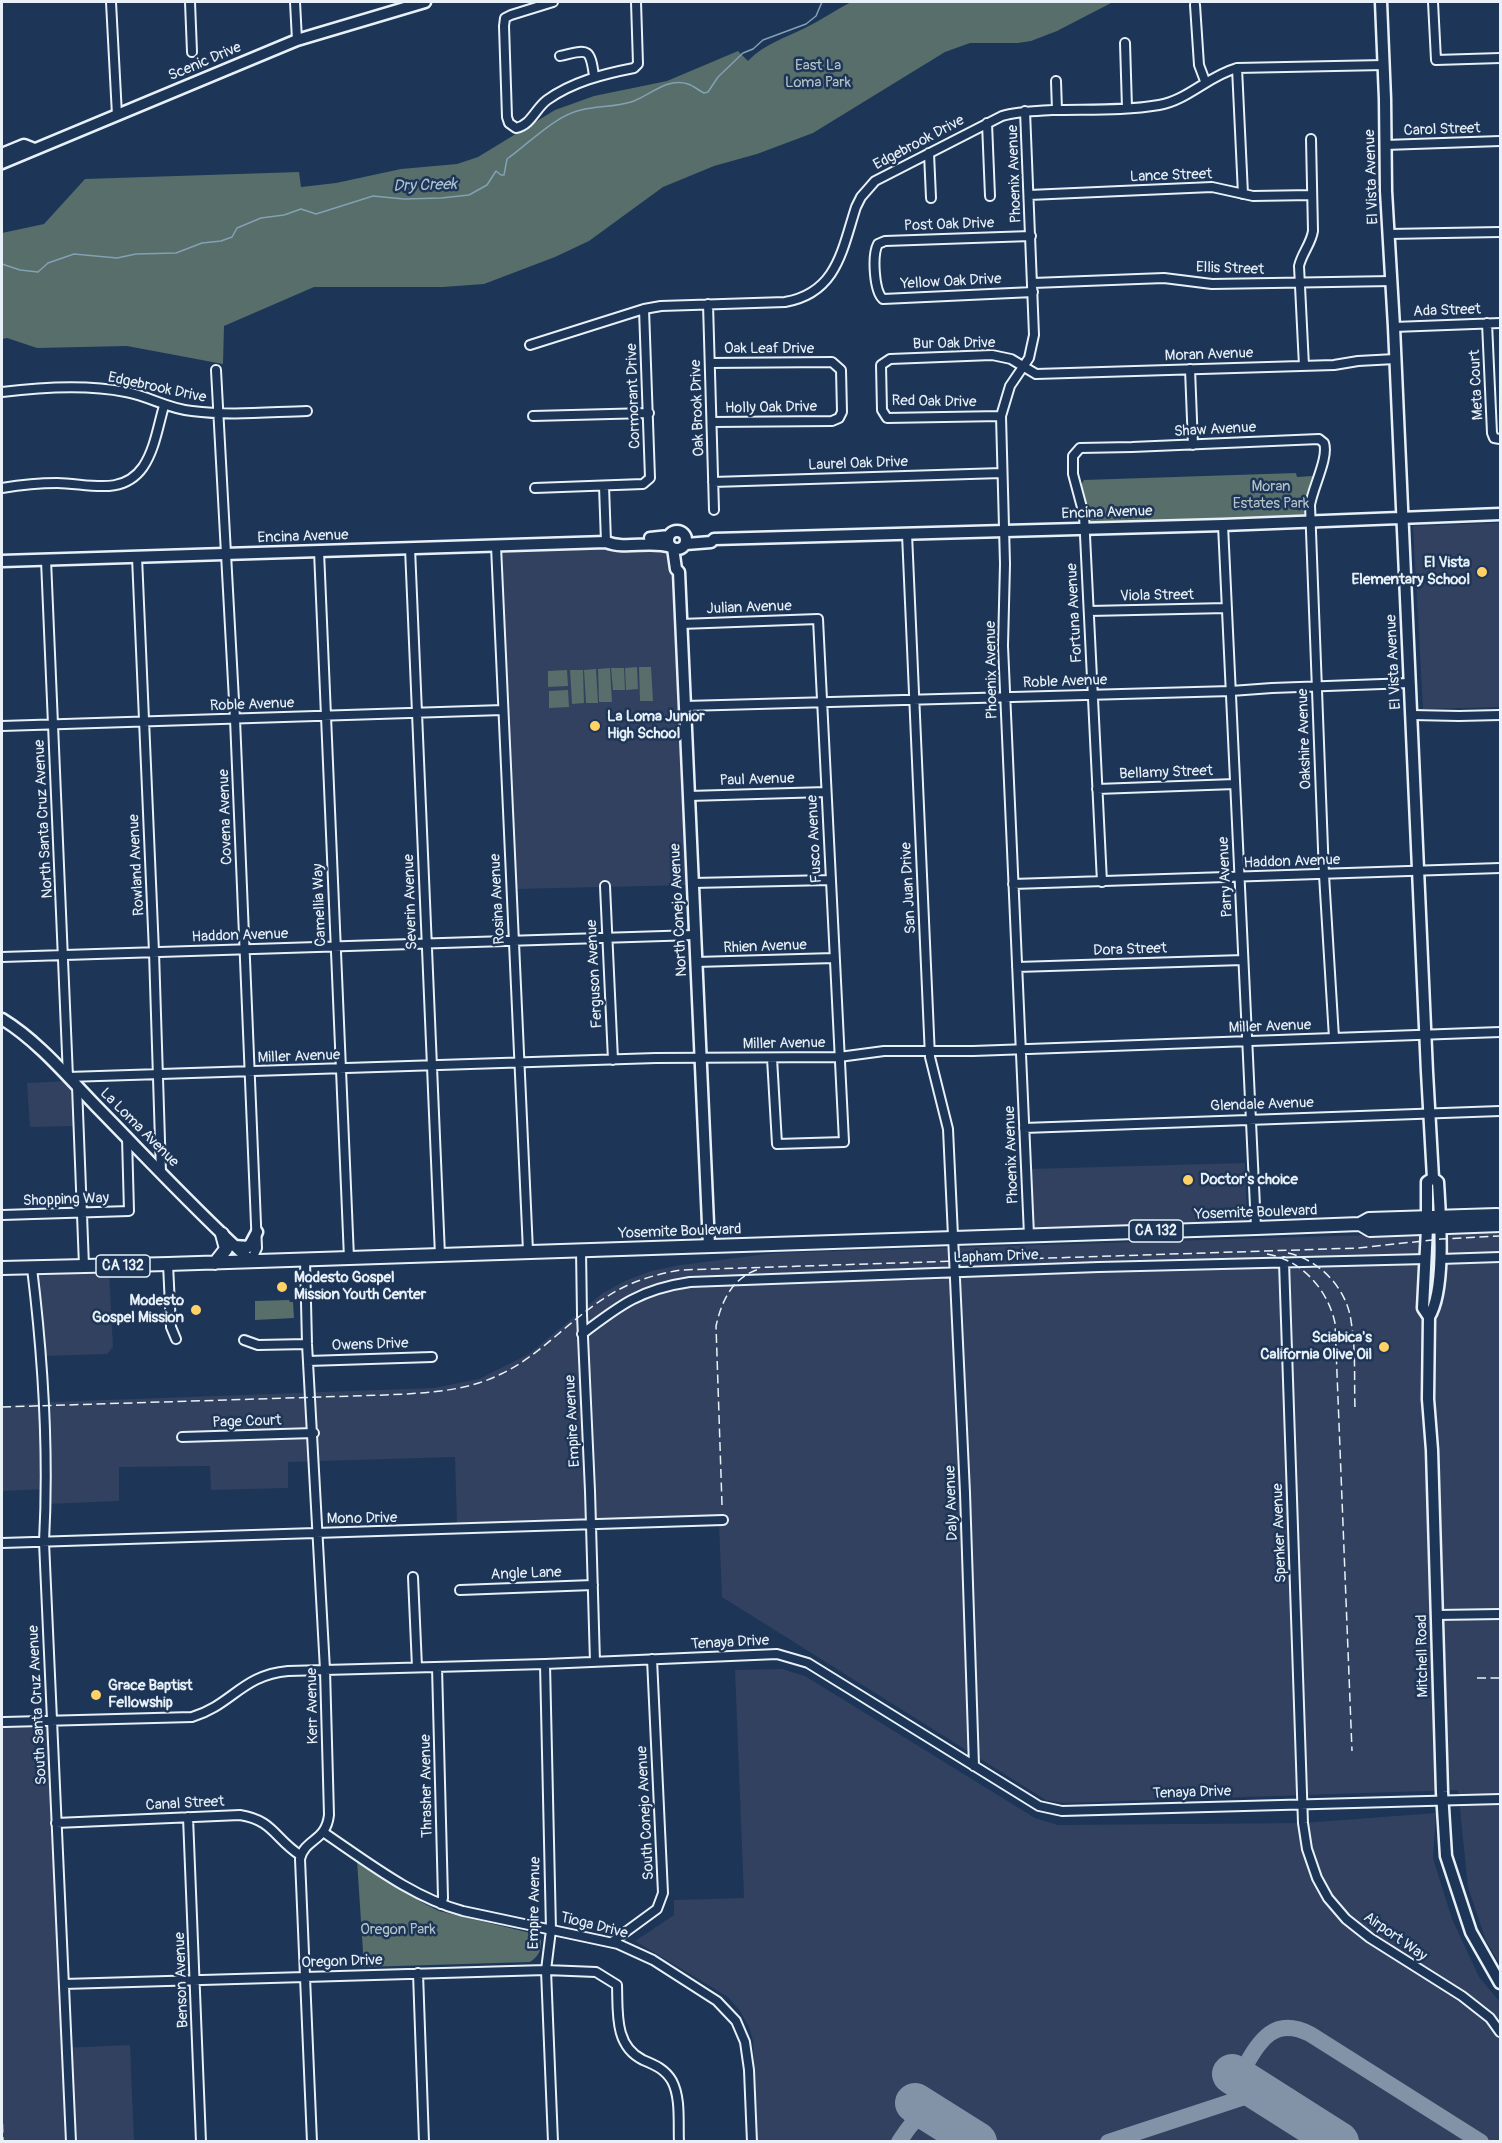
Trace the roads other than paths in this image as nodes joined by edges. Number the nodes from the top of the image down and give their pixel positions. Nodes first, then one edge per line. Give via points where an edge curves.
1 (111, 2) edge
2 (190, 2) edge
3 (295, 2) edge
4 (425, 2) edge
5 (553, 2) edge
6 (636, 2) edge
7 (1381, 2) edge
8 (1433, 2) edge
9 (1195, 5) dead end
10 (297, 40) junction
11 (1125, 43) dead end
12 (192, 52) dead end
13 (560, 57) dead end
14 (1500, 58) edge
15 (1384, 65) junction
16 (1237, 68) junction
17 (594, 76) junction
18 (1056, 81) dead end
19 (1205, 81) junction
20 (1127, 108) junction
21 (1057, 110) junction
22 (1025, 111) junction
23 (117, 115) junction
24 (987, 123) junction
25 (1311, 139) dead end
26 (1500, 141) edge
27 (1385, 145) junction
28 (34, 149) junction
29 (929, 153) junction
30 (2, 154) edge
31 (2, 163) edge
32 (1243, 194) junction
33 (1029, 195) junction
34 (1312, 195) junction
35 (990, 196) dead end
36 (931, 198) dead end
37 (1500, 232) edge
38 (1389, 234) junction
39 (1031, 236) junction
40 (875, 252) joint
41 (1392, 281) junction
42 (1033, 283) junction
43 (1300, 283) junction
44 (1033, 292) junction
45 (708, 304) junction
46 (644, 309) junction
47 (1487, 323) junction
48 (1500, 323) edge
49 (1394, 327) junction
50 (530, 345) dead end
51 (1395, 358) junction
52 (710, 363) junction
53 (883, 363) joint
54 (1304, 366) junction
55 (1025, 367) junction
56 (1190, 369) junction
57 (216, 370) dead end
58 (842, 391) joint
59 (2, 392) edge
60 (164, 406) junction
61 (307, 411) dead end
62 (649, 413) junction
63 (218, 414) junction
64 (533, 416) dead end
65 (1001, 416) junction
66 (712, 422) junction
67 (1500, 439) edge
68 (1323, 441) joint
69 (1194, 445) junction
70 (1108, 447) joint
71 (1002, 473) junction
72 (713, 482) junction
73 (604, 486) junction
74 (2, 488) edge
75 (535, 488) dead end
76 (714, 510) dead end
77 (1500, 514) edge
78 (1403, 518) junction
79 (1311, 521) junction
80 (1223, 525) junction
81 (1085, 529) junction
82 (1004, 531) junction
83 (907, 534) junction
84 (606, 542) junction
85 (678, 543) junction
86 (496, 546) junction
87 (410, 548) junction
88 (319, 551) junction
89 (226, 554) junction
90 (137, 557) junction
91 (46, 560) junction
92 (2, 561) edge
93 (1227, 608) junction
94 (1089, 611) junction
95 (818, 620) joint
96 (681, 624) junction
97 (1410, 683) junction
98 (1316, 686) junction
99 (1230, 691) junction
100 (1093, 695) junction
101 (1005, 697) junction
102 (914, 700) junction
103 (822, 702) junction
104 (685, 705) junction
105 (503, 710) junction
106 (416, 713) junction
107 (1412, 715) junction
108 (1500, 715) edge
109 (326, 716) junction
110 (235, 718) junction
111 (144, 721) junction
112 (54, 724) junction
113 (2, 726) edge
114 (1235, 784) junction
115 (1097, 789) junction
116 (826, 792) junction
117 (689, 796) junction
118 (1500, 868) edge
119 (1419, 870) junction
120 (1324, 875) junction
121 (1240, 878) junction
122 (830, 880) junction
123 (1102, 882) junction
124 (693, 883) junction
125 (1013, 884) junction
126 (605, 886) dead end
127 (695, 935) junction
128 (607, 938) junction
129 (514, 941) junction
130 (426, 944) junction
131 (336, 947) junction
132 (244, 950) junction
133 (154, 952) junction
134 (64, 955) junction
135 (2, 957) edge
136 (834, 958) junction
137 (1243, 960) junction
138 (696, 962) junction
139 (1017, 967) junction
140 (2, 1019) edge
141 (1500, 1032) edge
142 (1426, 1034) junction
143 (1334, 1038) junction
144 (1247, 1041) junction
145 (1021, 1049) junction
146 (929, 1051) junction
147 (838, 1057) junction
148 (700, 1058) junction
149 (772, 1058) junction
150 (613, 1060) junction
151 (519, 1063) junction
152 (432, 1066) junction
153 (341, 1069) junction
154 (250, 1072) junction
155 (159, 1074) junction
156 (68, 1077) junction
157 (77, 1086) junction
158 (1500, 1110) edge
159 (1430, 1113) junction
160 (1251, 1119) junction
161 (1024, 1128) junction
162 (127, 1138) junction
163 (161, 1172) junction
164 (82, 1214) junction
165 (2, 1215) edge
166 (1500, 1217) edge
167 (1434, 1222) junction
168 (1500, 1225) edge
169 (1256, 1228) junction
170 (256, 1232) junction
171 (222, 1234) junction
172 (1029, 1235) junction
173 (952, 1238) junction
174 (234, 1246) junction
175 (709, 1246) junction
176 (581, 1250) junction
177 (528, 1251) junction
178 (440, 1255) junction
179 (1500, 1257) edge
180 (349, 1258) junction
181 (1426, 1259) junction
182 (1440, 1259) junction
183 (305, 1260) junction
184 (251, 1261) junction
185 (1284, 1262) junction
186 (215, 1263) junction
187 (168, 1264) junction
188 (84, 1266) junction
189 (2, 1268) edge
190 (32, 1268) junction
191 (956, 1272) junction
192 (1429, 1317) junction
193 (582, 1334) junction
194 (176, 1339) dead end
195 (244, 1340) dead end
196 (307, 1344) junction
197 (432, 1357) dead end
198 (308, 1361) junction
199 (314, 1433) junction
200 (182, 1437) dead end
201 (723, 1520) dead end
202 (591, 1523) junction
203 (318, 1533) junction
204 (44, 1542) junction
205 (2, 1544) edge
206 (413, 1577) dead end
207 (593, 1585) junction
208 (460, 1590) dead end
209 (1500, 1614) edge
210 (1437, 1616) junction
211 (652, 1659) junction
212 (595, 1662) junction
213 (545, 1664) junction
214 (417, 1667) junction
215 (437, 1667) junction
216 (326, 1670) junction
217 (52, 1721) junction
218 (4, 1722) dead end
219 (974, 1766) junction
220 (1500, 1799) edge
221 (1442, 1800) junction
222 (1303, 1803) junction
223 (188, 1817) junction
224 (56, 1823) junction
225 (324, 1832) junction
226 (300, 1855) junction
227 (441, 1904) junction
228 (551, 1930) junction
229 (612, 1942) junction
230 (546, 1970) junction
231 (418, 1973) junction
232 (304, 1977) junction
233 (196, 1979) junction
234 (1500, 1983) edge
235 (64, 1984) junction
236 (1500, 2032) edge
237 (71, 2142) edge
238 (201, 2142) edge
239 (312, 2142) edge
240 (423, 2142) edge
241 (553, 2142) edge
242 (679, 2142) edge
243 (752, 2142) edge

1 - 23 street
2 - 12 street
3 - 10 street
4 - 10 main road, Scenic Drive
5 - 17 street via 505,18 508,123 516,128 527,123 546,101
6 - 17 street via 638,64
7 - 15 main road, El Vista Avenue
8 - 14 street via 1436,60
9 - 19 street via 1199,65
10 - 23 main road, Scenic Drive
11 - 20 street
13 - 17 street via 588,53
15 - 16 street, Edgebrook Drive
15 - 27 main road, El Vista Avenue
16 - 19 street, Edgebrook Drive
16 - 32 street
18 - 21 street
19 - 20 street, Edgebrook Drive via 1173,101
20 - 21 street, Edgebrook Drive
21 - 22 street, Edgebrook Drive
22 - 24 street, Edgebrook Drive
22 - 33 street, Phoenix Avenue
23 - 28 main road, Scenic Drive
24 - 29 street, Edgebrook Drive
24 - 35 street
25 - 34 street
26 - 27 street, Carol Street
27 - 38 main road, El Vista Avenue
28 - 30 main road via 24,145
28 - 31 main road, Scenic Drive
29 - 36 street
29 - 45 street, Edgebrook Drive via 883,176 867,189 856,207 836,266 812,294 785,302
32 - 33 street, Lance Street via 1212,187
32 - 34 street, Lance Street
33 - 39 street, Phoenix Avenue
34 - 43 street via 1312,237 1300,259
37 - 38 street
38 - 41 main road, El Vista Avenue
39 - 40 street, Post Oak Drive via 885,241 878,244
39 - 42 street, Phoenix Avenue
40 - 44 street, Yellow Oak Drive via 876,290 883,298
41 - 43 street, Ellis Street
41 - 49 main road, El Vista Avenue
42 - 43 street, Ellis Street via 1164,278 1212,284
42 - 44 street, Phoenix Avenue
43 - 54 street
44 - 55 street, Phoenix Avenue via 1034,335
45 - 46 street, Edgebrook Drive
45 - 52 street, Oak Brook Drive
46 - 50 street, Edgebrook Drive
46 - 62 street, Cormorant Drive
47 - 48 street, Ada Street
47 - 49 street, Ada Street
47 - 67 street, Meta Court via 1492,433
49 - 51 main road, El Vista Avenue
51 - 54 street, Moran Avenue
51 - 78 main road, El Vista Avenue
52 - 58 street, Oak Leaf Drive via 832,362 840,370
52 - 66 street, Oak Brook Drive
53 - 55 street, Bur Oak Drive via 890,359 992,356 1011,359
53 - 65 street, Red Oak Drive via 882,410 887,418
54 - 56 street, Moran Avenue
55 - 56 street, Moran Avenue via 1036,374
55 - 65 street, Phoenix Avenue via 1010,386
56 - 69 street
57 - 63 street, Covena Avenue
58 - 66 street, Holly Oak Drive via 842,412 836,420
59 - 60 street, Edgebrook Drive via 53,388 116,391
60 - 63 street, Edgebrook Drive
60 - 74 street via 144,465 124,483 106,487 53,483
61 - 63 street, Edgebrook Drive
62 - 64 street
62 - 73 street, Cormorant Drive via 649,481
63 - 89 street, Covena Avenue
65 - 71 street, Phoenix Avenue
66 - 72 street, Oak Brook Drive
68 - 69 street, Shaw Avenue via 1316,438
68 - 79 street, Oakshire Avenue via 1321,470 1312,490
69 - 70 street, Shaw Avenue
70 - 81 street, Fortuna Avenue via 1083,447 1073,456
71 - 72 street, Laurel Oak Drive
71 - 82 street, Phoenix Avenue
72 - 76 street, Oak Brook Drive
73 - 75 street
73 - 84 street
77 - 78 main road, Encina Avenue
78 - 79 main road, Encina Avenue
78 - 97 main road, El Vista Avenue
79 - 80 main road, Encina Avenue
79 - 98 street, Oakshire Avenue
80 - 81 main road, Encina Avenue
80 - 93 street, Parry Avenue
81 - 82 main road, Encina Avenue
81 - 94 street, Fortuna Avenue
82 - 83 main road, Encina Avenue
82 - 101 street, Phoenix Avenue
83 - 85 main road, Encina Avenue via 711,537
83 - 102 street, San Juan Drive
84 - 85 main road, Encina Avenue
84 - 86 main road, Encina Avenue
85 - 96 main road, North Conejo Avenue
86 - 87 main road, Encina Avenue
86 - 105 street, Rosina Avenue
87 - 88 main road, Encina Avenue
87 - 106 street, Severin Avenue
88 - 89 main road, Encina Avenue
88 - 109 street, Camellia Way
89 - 90 main road, Encina Avenue
89 - 110 street, Covena Avenue
90 - 91 main road, Encina Avenue
90 - 111 street, Rowland Avenue
91 - 92 main road, Encina Avenue
91 - 112 street, North Santa Cruz Avenue
93 - 94 street, Viola Street
93 - 99 street, Parry Avenue
94 - 100 street, Fortuna Avenue
95 - 96 street, Julian Avenue
95 - 103 street, Fusco Avenue
96 - 104 main road, North Conejo Avenue
97 - 98 street, Roble Avenue
97 - 107 main road, El Vista Avenue
98 - 99 street, Roble Avenue
98 - 120 street, Oakshire Avenue
99 - 100 street, Roble Avenue
99 - 114 street, Parry Avenue
100 - 101 street, Roble Avenue
100 - 115 street, Fortuna Avenue
101 - 102 street, Roble Avenue
101 - 125 street, Phoenix Avenue
102 - 103 street, Roble Avenue
102 - 146 street, San Juan Drive
103 - 104 street, Roble Avenue
103 - 116 street, Fusco Avenue
104 - 117 main road, North Conejo Avenue
105 - 106 street, Roble Avenue
105 - 129 street, Rosina Avenue
106 - 109 street, Roble Avenue
106 - 130 street, Severin Avenue
107 - 108 street
107 - 119 main road, El Vista Avenue
109 - 110 street, Roble Avenue
109 - 131 street, Camellia Way
110 - 111 street, Roble Avenue
110 - 132 street, Covena Avenue
111 - 112 street, Roble Avenue
111 - 133 street, Rowland Avenue
112 - 113 street, Roble Avenue
112 - 134 street, North Santa Cruz Avenue
114 - 115 street, Bellamy Street
114 - 121 street, Parry Avenue
115 - 123 street, Fortuna Avenue
116 - 117 street, Paul Avenue
116 - 122 street, Fusco Avenue
117 - 124 main road, North Conejo Avenue
118 - 119 street, Haddon Avenue
119 - 120 street, Haddon Avenue
119 - 142 main road, El Vista Avenue
120 - 121 street, Haddon Avenue
120 - 143 street, Oakshire Avenue
121 - 123 street, Haddon Avenue
121 - 137 street, Parry Avenue
122 - 124 street
122 - 136 street, Fusco Avenue
123 - 125 street, Haddon Avenue
124 - 127 main road, North Conejo Avenue
125 - 139 street, Phoenix Avenue
126 - 128 street, Ferguson Avenue
127 - 128 street, Haddon Avenue
127 - 138 main road, North Conejo Avenue
128 - 129 street, Haddon Avenue
128 - 150 street, Ferguson Avenue
129 - 130 street, Haddon Avenue
129 - 151 street, Rosina Avenue
130 - 131 street, Haddon Avenue
130 - 152 street, Severin Avenue
131 - 132 street, Haddon Avenue
131 - 153 street, Camellia Way
132 - 133 street, Haddon Avenue
132 - 154 street, Covena Avenue
133 - 134 street, Haddon Avenue
133 - 155 street, Rowland Avenue
134 - 135 street, Haddon Avenue
134 - 156 street, North Santa Cruz Avenue
136 - 138 street, Rhien Avenue
136 - 147 street, Fusco Avenue
137 - 139 street, Dora Street
137 - 144 street, Parry Avenue
138 - 148 main road, North Conejo Avenue
139 - 145 street, Phoenix Avenue
140 - 156 main road, La Loma Avenue via 26,1036
141 - 142 street, Miller Avenue
142 - 143 street, Miller Avenue
142 - 159 main road, El Vista Avenue
143 - 144 street, Miller Avenue
144 - 145 street, Miller Avenue
144 - 160 street, Parry Avenue
145 - 146 street, Miller Avenue
145 - 161 street, Phoenix Avenue
146 - 147 street, Miller Avenue
146 - 173 street, San Juan Drive via 948,1129
147 - 149 street, Miller Avenue
147 - 149 street, Fusco Avenue via 844,1142 777,1144
148 - 149 street, Miller Avenue
148 - 150 street, Miller Avenue
148 - 175 main road, North Conejo Avenue
150 - 151 street, Miller Avenue
151 - 152 street, Miller Avenue
151 - 177 street, Rosina Avenue
152 - 153 street, Miller Avenue
152 - 178 street, Severin Avenue
153 - 154 street, Miller Avenue
153 - 180 street, Camellia Way
154 - 155 street, Miller Avenue
154 - 170 street, Covena Avenue
155 - 156 street, Miller Avenue
155 - 163 street, Rowland Avenue
156 - 157 main road, La Loma Avenue
157 - 162 main road, La Loma Avenue
157 - 164 street
158 - 159 street, Glendale Avenue
159 - 160 street, Glendale Avenue
159 - 167 main road, El Vista Avenue via 1433,1178 1438,1181
160 - 161 street, Glendale Avenue
160 - 169 street, Parry Avenue
161 - 172 street, Phoenix Avenue
162 - 163 main road, La Loma Avenue
162 - 164 street, Shopping Way via 129,1211
163 - 171 main road, La Loma Avenue
164 - 165 street, Shopping Way
164 - 188 street
166 - 167 main road, Yosemite Boulevard
167 - 168 main road, Yosemite Boulevard / CA 132
167 - 169 main road, Yosemite Boulevard / CA 132 via 1370,1230 1360,1224
167 - 181 main road, Mitchell Road
167 - 182 main road, Mitchell Road
169 - 172 main road, Yosemite Boulevard / CA 132
170 - 174 main road via 250,1246
170 - 184 street, Covena Avenue via 257,1249
171 - 174 main road, La Loma Avenue
171 - 186 main road via 226,1249
172 - 173 main road, Yosemite Boulevard / CA 132
173 - 175 main road, Yosemite Boulevard / CA 132
173 - 191 street, Daly Avenue
174 - 184 main road, La Loma Avenue
175 - 176 main road, Yosemite Boulevard / CA 132
176 - 177 main road, Yosemite Boulevard / CA 132
176 - 193 street, Empire Avenue
177 - 178 main road, Yosemite Boulevard / CA 132
178 - 180 main road, Yosemite Boulevard / CA 132
179 - 182 street
180 - 183 main road, Yosemite Boulevard / CA 132
181 - 185 street, Lapham Drive
181 - 192 main road, Mitchell Road via 1423,1308
182 - 192 main road, Mitchell Road via 1435,1308
183 - 184 main road, Yosemite Boulevard / CA 132
183 - 196 street, Kerr Avenue
184 - 186 main road, Yosemite Boulevard / CA 132
185 - 191 street, Lapham Drive
185 - 222 street, Spenker Avenue
186 - 187 main road, Yosemite Boulevard / CA 132
187 - 188 main road, Yosemite Boulevard / CA 132
187 - 194 street via 171,1327
188 - 190 main road, Yosemite Boulevard / CA 132
189 - 190 main road, Yosemite Boulevard / CA 132
190 - 204 street, South Santa Cruz Avenue via 40,1346
191 - 193 street, Lapham Drive via 673,1285 630,1300
191 - 219 street, Daly Avenue
192 - 210 main road, Mitchell Road via 1428,1399
193 - 202 street, Empire Avenue
195 - 196 street via 260,1345
196 - 198 street, Kerr Avenue
197 - 198 street, Owens Drive
198 - 199 street, Kerr Avenue
199 - 200 street, Page Court
199 - 203 street, Kerr Avenue
201 - 202 street, Mono Drive
202 - 203 street, Mono Drive
202 - 207 street, Empire Avenue
203 - 204 street, Mono Drive
203 - 216 street, Kerr Avenue
204 - 205 street, Mono Drive
204 - 217 street, South Santa Cruz Avenue
206 - 214 street
207 - 208 street, Angle Lane
207 - 212 street, Empire Avenue
209 - 210 street
210 - 221 main road, Mitchell Road
211 - 212 street, Tenaya Drive
211 - 219 street, Tenaya Drive via 765,1654 799,1659
211 - 229 street, South Conejo Avenue via 663,1895 655,1911
212 - 213 street, Tenaya Drive
213 - 215 street, Tenaya Drive
213 - 228 street, Empire Avenue
214 - 215 street, Tenaya Drive
214 - 216 street, Tenaya Drive
215 - 227 street, Thrasher Avenue
216 - 217 street, Tenaya Drive via 265,1675 245,1684 217,1707 192,1717
216 - 225 street, Kerr Avenue via 329,1815
217 - 218 street, Tenaya Drive
217 - 224 street, South Santa Cruz Avenue
219 - 222 street, Tenaya Drive via 1040,1806 1062,1811
220 - 221 street, Tenaya Drive
221 - 222 street, Tenaya Drive
221 - 234 main road, Mitchell Road via 1446,1856 1471,1932
222 - 236 street, Airport Way via 1311,1864 1338,1910 1364,1934 1462,1996 1490,2018
223 - 224 street, Canal Street
223 - 226 street, Canal Street via 240,1815 258,1819
223 - 233 street, Benson Avenue
224 - 235 street, South Santa Cruz Avenue
225 - 226 street
225 - 227 street, Tioga Drive
226 - 232 street
227 - 228 street, Tioga Drive
228 - 229 street, Tioga Drive
228 - 230 street, Empire Avenue
229 - 243 street, Tioga Drive via 653,1960 708,1994 736,2021 747,2053
230 - 231 street, Oregon Drive
230 - 241 street, Empire Avenue
230 - 242 street, Oregon Drive via 596,1972 617,1985 623,2040 635,2055 666,2073 675,2087
231 - 232 street, Oregon Drive
231 - 240 street
232 - 233 street, Oregon Drive
232 - 239 street
233 - 235 street, Oregon Drive
233 - 238 street, Benson Avenue
235 - 237 street, South Santa Cruz Avenue

